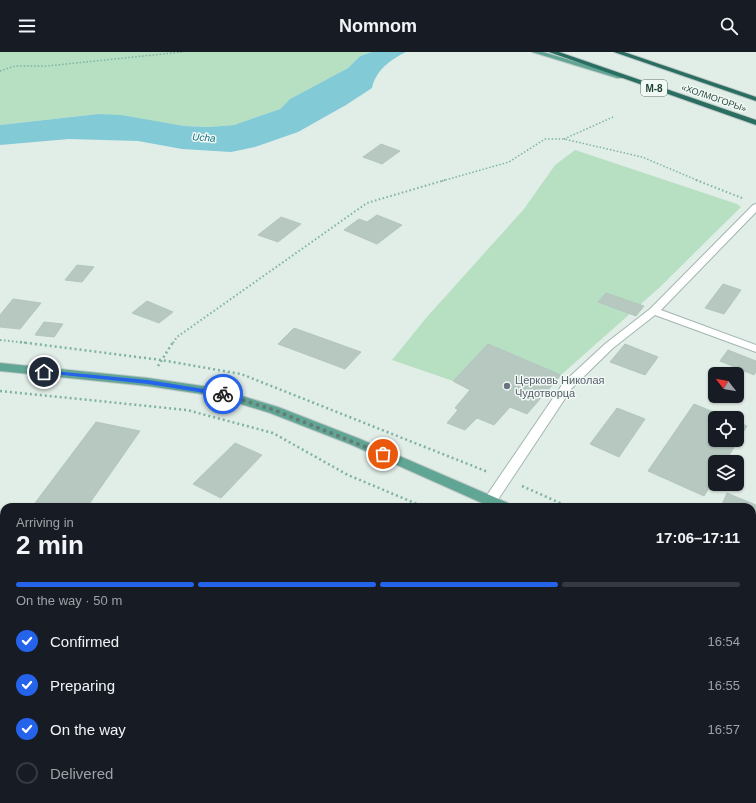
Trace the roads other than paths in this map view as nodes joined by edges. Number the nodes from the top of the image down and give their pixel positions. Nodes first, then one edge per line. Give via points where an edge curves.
1 (535, 52) edge
2 (552, 52) edge
3 (617, 52) edge
4 (624, 52) edge
5 (663, 67) junction
6 (624, 77) junction
7 (756, 99) edge
8 (756, 123) edge
9 (756, 207) edge
10 (654, 311) junction
11 (756, 349) edge
12 (0, 367) edge
13 (490, 501) junction
14 (494, 503) edge

1 - 6 main road
2 - 6 highway, «ХОЛМОГОРЫ» / М-8
3 - 5 highway, «ХОЛМОГОРЫ» / М-8
4 - 5 main road
5 - 7 highway, «ХОЛМОГОРЫ» / М-8
6 - 8 highway, «ХОЛМОГОРЫ» / М-8
9 - 10 lane
10 - 11 lane
10 - 13 lane via 609,346 568,385
12 - 13 main road via 148,382 216,392 274,410 356,442
13 - 14 main road

